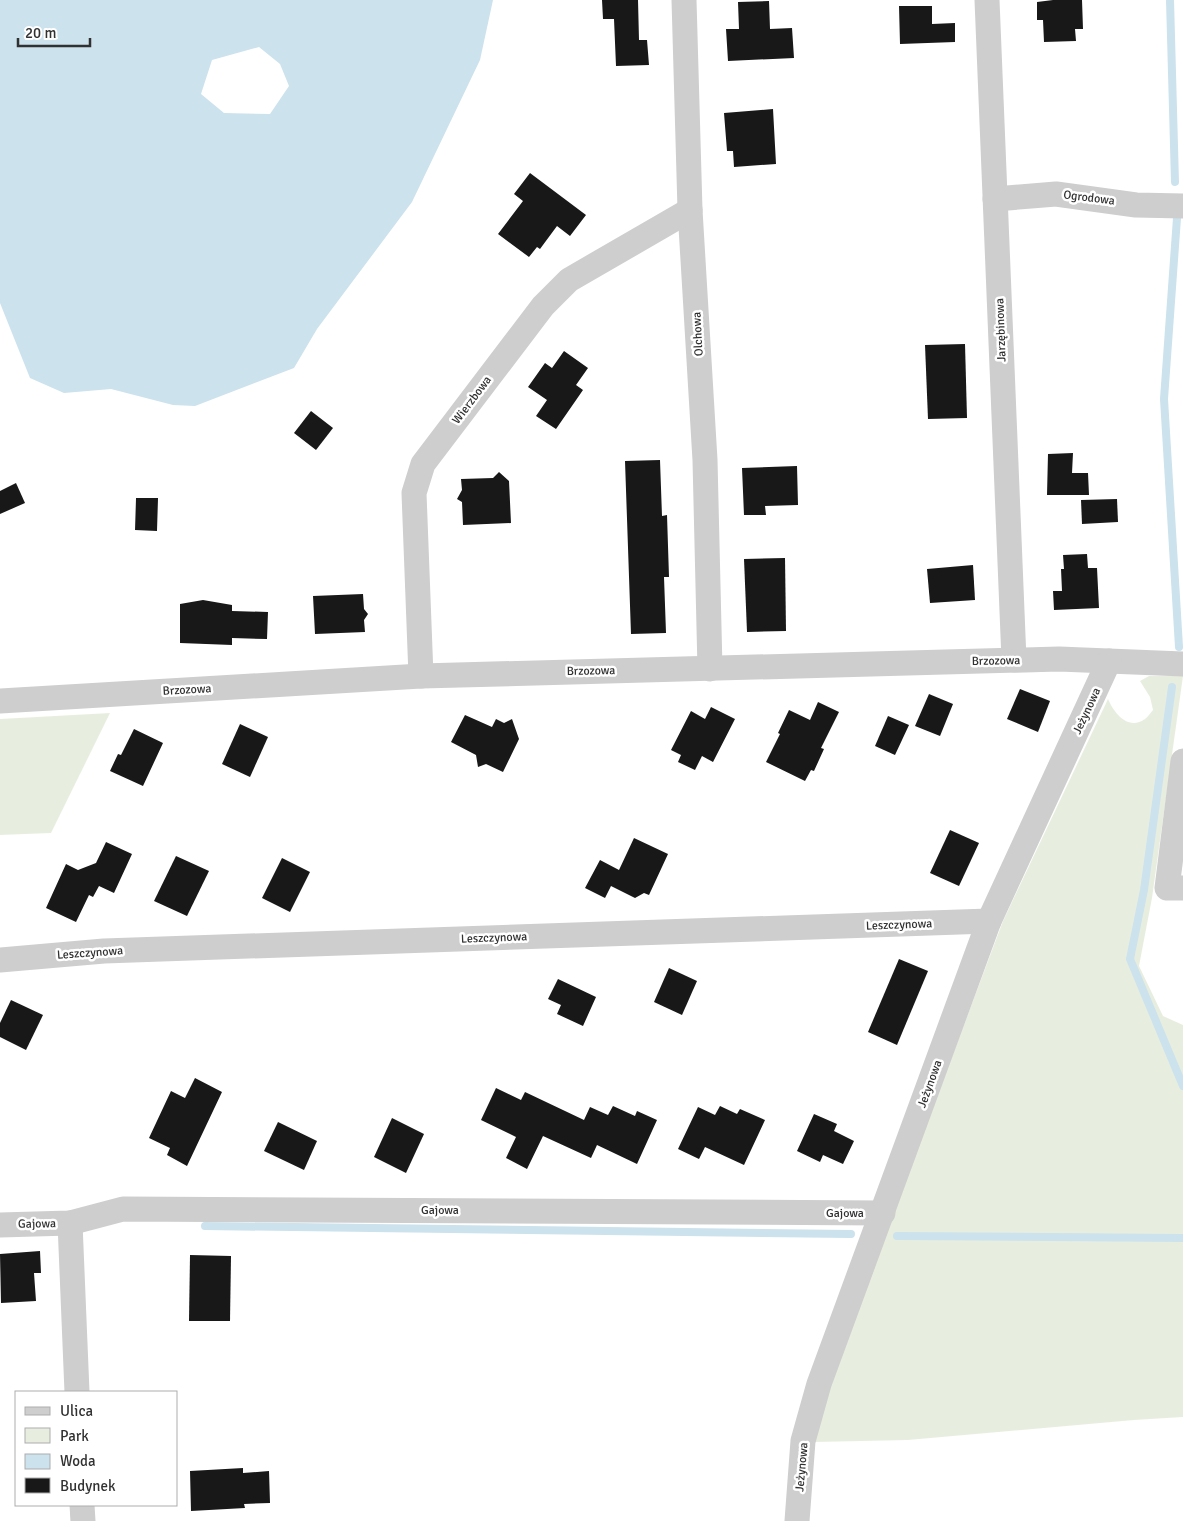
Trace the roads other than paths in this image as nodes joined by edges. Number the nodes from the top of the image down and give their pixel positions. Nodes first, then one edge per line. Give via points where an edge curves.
1 (684, 0) edge
2 (987, 0) edge
3 (995, 199) junction
4 (1183, 206) edge
5 (690, 210) junction
6 (1014, 660) junction
7 (1109, 661) junction
8 (1183, 664) edge
9 (710, 669) junction
10 (421, 676) junction
11 (0, 701) edge
12 (1183, 761) edge
13 (1183, 888) edge
14 (989, 921) junction
15 (0, 960) edge
16 (883, 1213) junction
17 (70, 1223) junction
18 (0, 1225) edge
19 (77, 1391) edge
20 (82, 1506) edge
21 (83, 1521) edge
22 (798, 1521) edge

1 - 5 street, Olchowa
2 - 3 street, Jarzębinowa
3 - 4 street, Ogrodowa via 1056,194
3 - 6 street, Jarzębinowa
5 - 9 street, Olchowa via 705,460
5 - 10 street, Wierzbowa via 569,280 549,299 423,464 414,493
6 - 7 street, Brzozowa
6 - 9 street, Brzozowa
7 - 8 street, Brzozowa
7 - 14 street, Jeżynowa
9 - 10 street, Brzozowa
10 - 11 street, Brzozowa
12 - 13 street via 1166,888
14 - 15 street, Leszczynowa via 104,951
14 - 16 street, Jeżynowa
16 - 17 street, Gajowa via 123,1209
16 - 22 street, Jeżynowa via 819,1384 803,1441
17 - 18 street, Gajowa
17 - 19 street
20 - 21 street

